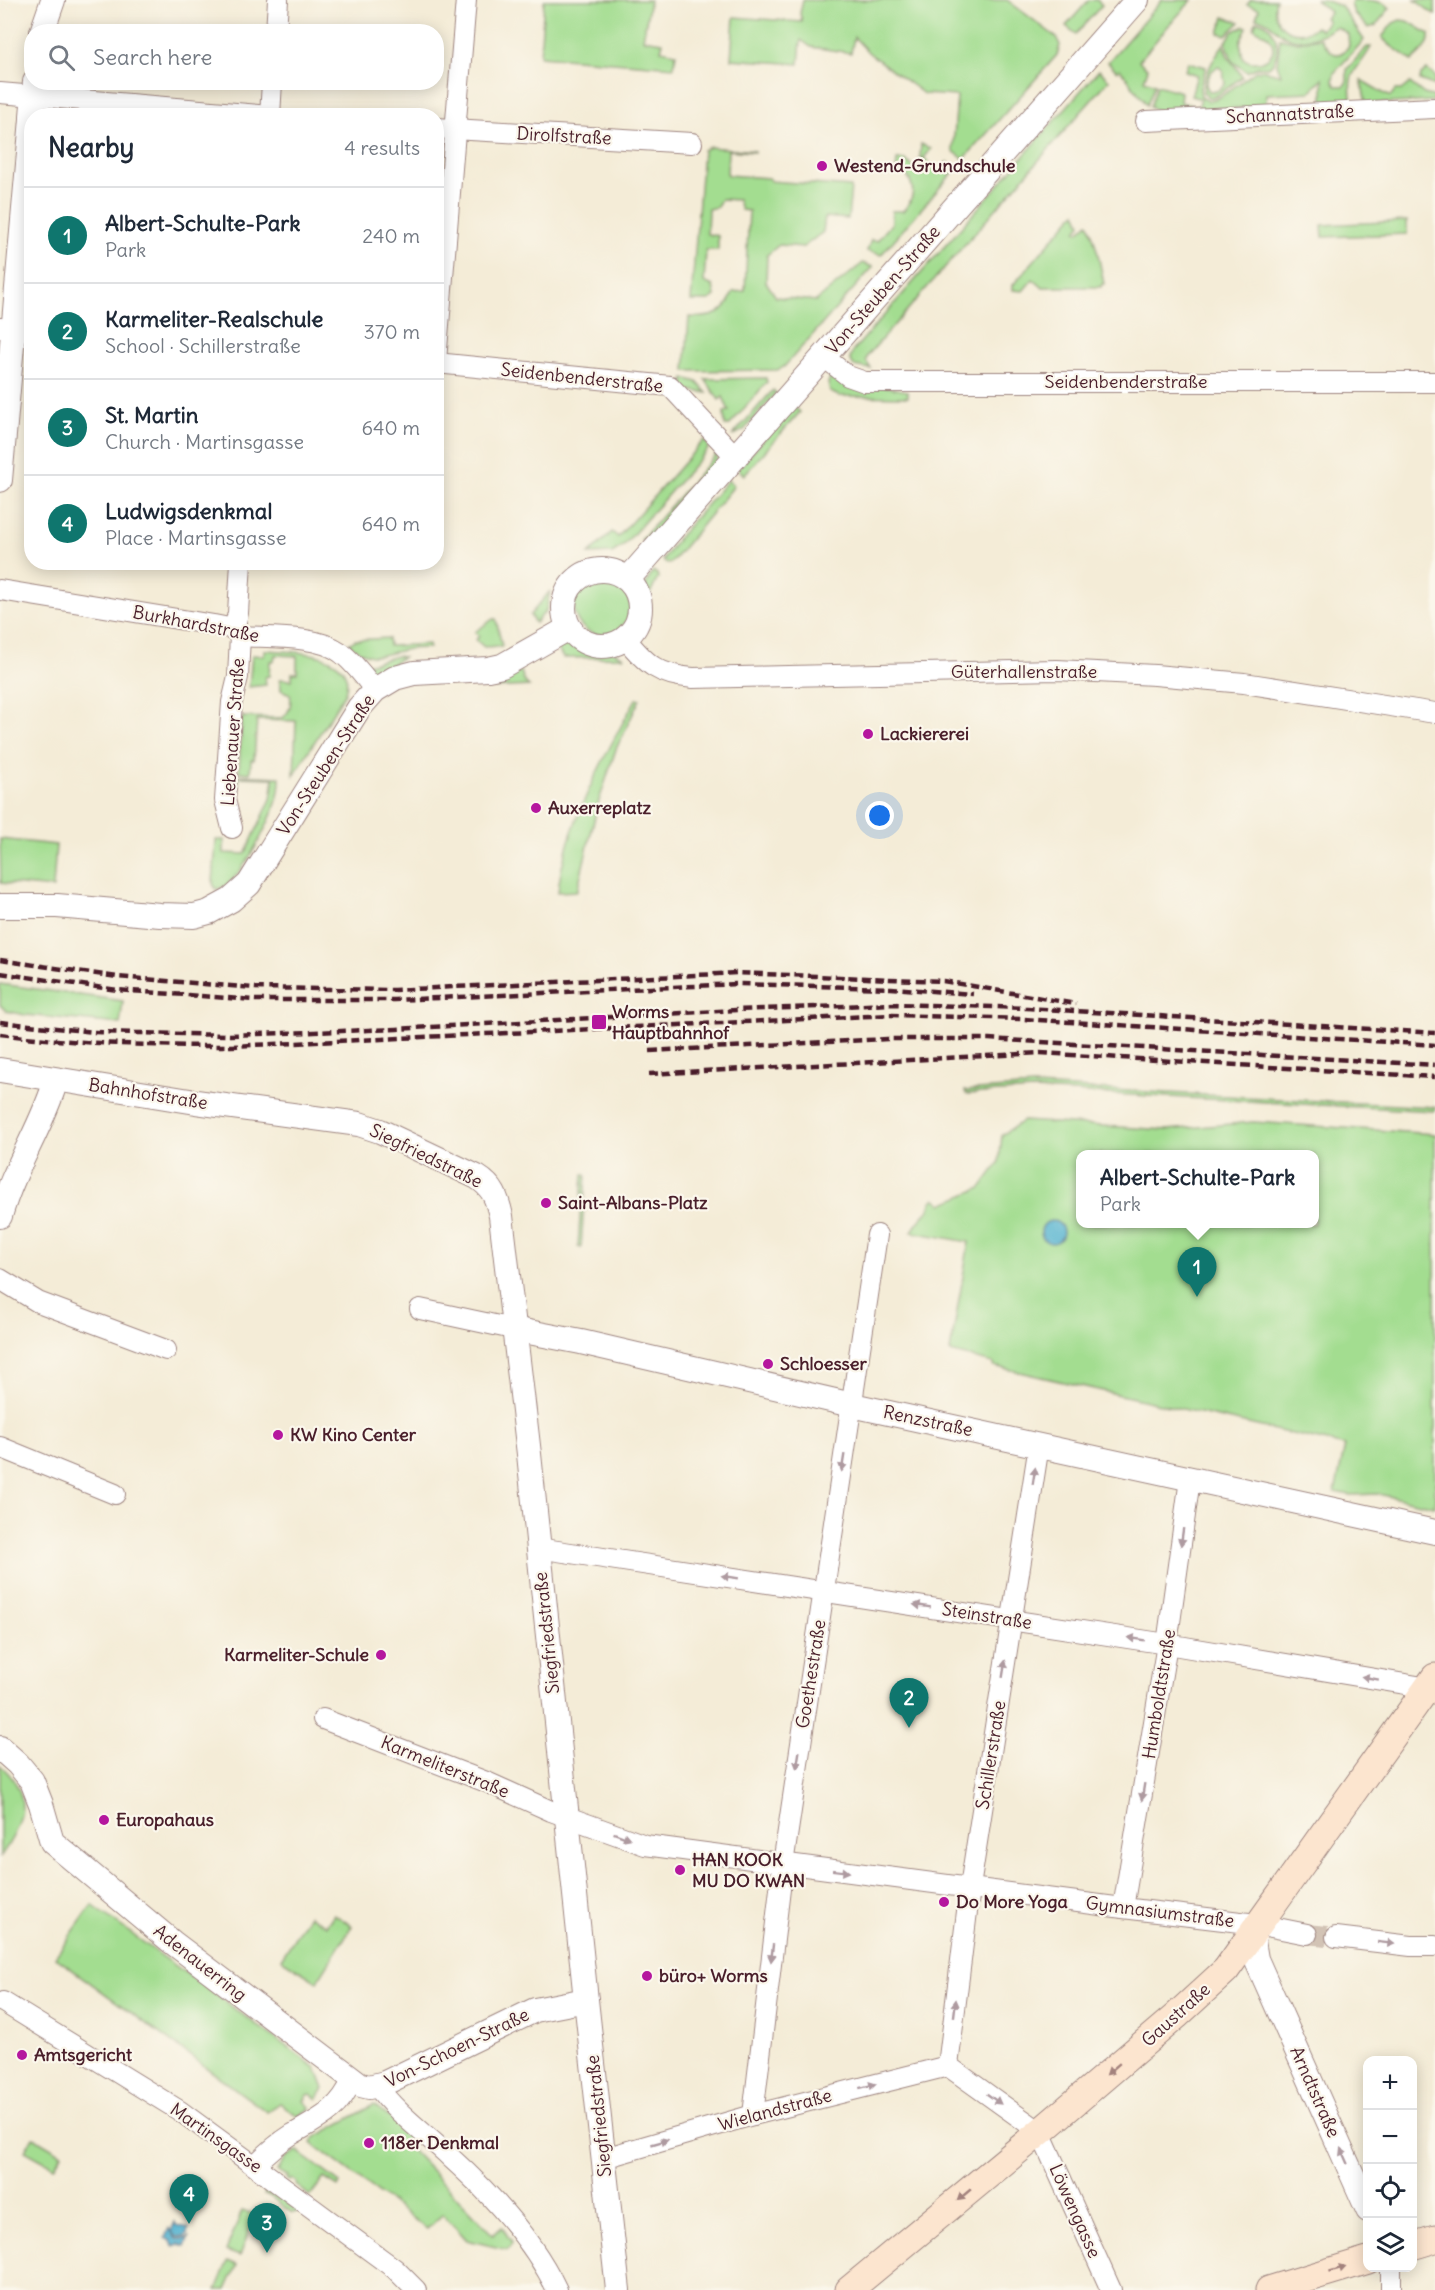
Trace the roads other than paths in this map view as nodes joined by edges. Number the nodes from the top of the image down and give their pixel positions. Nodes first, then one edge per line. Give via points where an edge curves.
1 (52, 0) edge
2 (278, 0) edge
3 (466, 0) edge
4 (1137, 0) edge
5 (44, 24) edge
6 (276, 24) edge
7 (272, 90) edge
8 (0, 93) edge
9 (33, 103) edge
10 (124, 108) edge
11 (270, 108) edge
12 (1435, 108) edge
13 (1146, 121) dead end
14 (446, 128) edge
15 (692, 143) dead end
16 (444, 175) edge
17 (24, 216) edge
18 (15, 330) edge
19 (824, 357) junction
20 (444, 363) edge
21 (1435, 382) edge
22 (735, 456) junction
23 (0, 480) edge
24 (241, 570) edge
25 (628, 579) junction
26 (0, 590) edge
27 (569, 628) junction
28 (237, 632) junction
29 (625, 638) junction
30 (375, 690) junction
31 (1435, 713) edge
32 (232, 828) dead end
33 (0, 893) edge
34 (0, 906) edge
35 (57, 906) junction
36 (0, 1070) edge
37 (56, 1080) junction
38 (296, 1116) joint
39 (0, 1216) edge
40 (877, 1235) dead end
41 (0, 1279) edge
42 (420, 1309) dead end
43 (513, 1329) junction
44 (166, 1350) dead end
45 (852, 1405) junction
46 (1039, 1445) junction
47 (0, 1446) edge
48 (1190, 1479) junction
49 (115, 1494) dead end
50 (1435, 1533) edge
51 (538, 1548) junction
52 (824, 1591) junction
53 (1011, 1620) junction
54 (1167, 1644) junction
55 (1432, 1684) edge
56 (322, 1719) dead end
57 (0, 1748) edge
58 (567, 1816) junction
59 (783, 1864) junction
60 (970, 1887) junction
61 (1123, 1908) junction
62 (1257, 1924) junction
63 (1307, 1934) tunnel mouth
64 (1336, 1937) tunnel mouth
65 (1435, 1946) edge
66 (1226, 1970) junction
67 (1262, 1975) junction
68 (586, 2001) junction
69 (3, 2002) dead end
70 (948, 2066) junction
71 (352, 2080) junction
72 (377, 2086) junction
73 (753, 2115) junction
74 (1040, 2132) junction
75 (604, 2158) junction
76 (255, 2165) junction
77 (1363, 2199) edge
78 (1435, 2239) edge
79 (1417, 2245) edge
80 (1363, 2262) edge
81 (1391, 2272) edge
82 (416, 2290) edge
83 (557, 2290) edge
84 (618, 2290) edge
85 (849, 2290) edge
86 (1111, 2290) edge
87 (1269, 2290) edge
88 (1391, 2290) edge

1 - 5 street
2 - 6 street
3 - 14 street
4 - 19 street, Von-Steuben-Straße
7 - 11 street
8 - 9 street
9 - 10 street
12 - 13 street, Schannatstraße
14 - 15 street, Dirolfstraße
14 - 16 street
17 - 18 street
18 - 23 street
19 - 21 street, Seidenbenderstraße via 848,376 865,382
19 - 22 street, Von-Steuben-Straße
20 - 22 street, Seidenbenderstraße via 670,386
22 - 25 street, Von-Steuben-Straße
24 - 28 street, Liebenauer Straße
25 - 27 street via 601,569 580,576 564,600
25 - 29 street via 637,591 640,606 638,620
26 - 28 street, Burkhardstraße
27 - 29 street via 592,645 613,645
27 - 30 street, Von-Steuben-Straße via 502,666 405,675
28 - 30 street, Burkhardstraße via 327,645 348,659
28 - 32 street, Liebenauer Straße via 238,677 232,702 225,800
29 - 31 street, Güterhallenstraße via 657,670 683,678 1057,670 1244,683
30 - 35 street, Von-Steuben-Straße via 359,708 249,884 231,900 209,912 180,917
33 - 35 street
34 - 35 street
36 - 37 street, Bahnhofstraße
37 - 38 street, Bahnhofstraße
37 - 39 street via 47,1108 11,1180
38 - 43 street, Siegfriedstraße via 351,1122 380,1131 486,1182 496,1196 501,1216
40 - 45 street, Goethestraße
41 - 44 street via 38,1302
42 - 43 street, Renzstraße
43 - 45 street, Renzstraße
43 - 51 street, Siegfriedstraße
45 - 46 street, Renzstraße
45 -> 52 street, Goethestraße
46 - 48 street, Renzstraße
53 -> 46 street, Schillerstraße
47 - 49 street
48 - 50 street, Renzstraße
48 -> 54 street, Humboldtstraße
52 -> 51 street, Steinstraße
51 - 58 street, Siegfriedstraße
53 -> 52 street, Steinstraße
52 -> 59 street, Goethestraße
54 -> 53 street, Steinstraße
60 -> 53 street, Schillerstraße
55 -> 54 street, Steinstraße
54 -> 61 street, Humboldtstraße
55 - 62 main road, Gaustraße
56 - 58 street, Karmeliterstraße
57 - 71 street, Adenauerring via 32,1781 52,1842 172,1942
58 -> 59 street, Gymnasiumstraße via 645,1845
58 - 68 street, Siegfriedstraße
59 -> 60 street, Gymnasiumstraße
59 -> 73 street, Goethestraße
60 - 61 street, Gymnasiumstraße
70 -> 60 street, Schillerstraße
61 - 62 street, Gymnasiumstraße
62 - 63 street, Gymnasiumstraße
62 - 66 main road, Gaustraße
62 - 67 street, Arndtstraße via 1253,1951
64 -> 65 street
66 - 67 street via 1246,1964
66 -> 74 main road, Gaustraße
77 -> 67 street, Arndtstraße
68 - 72 street, Von-Schoen-Straße via 535,2010
68 - 75 street, Siegfriedstraße
69 - 76 street, Martinsgasse via 180,2111
73 -> 70 street, Wielandstraße
70 -> 74 street
71 - 72 street, Von-Schoen-Straße
71 - 76 street via 330,2112 279,2144
72 - 83 street via 386,2099 499,2205 537,2255
75 -> 73 street, Wielandstraße
74 -> 85 main road, Gaustraße
74 - 86 street, Löwengasse
75 - 84 street, Siegfriedstraße
76 - 82 street, Martinsgasse via 395,2269
78 - 79 main road
87 -> 80 main road
81 - 88 street

